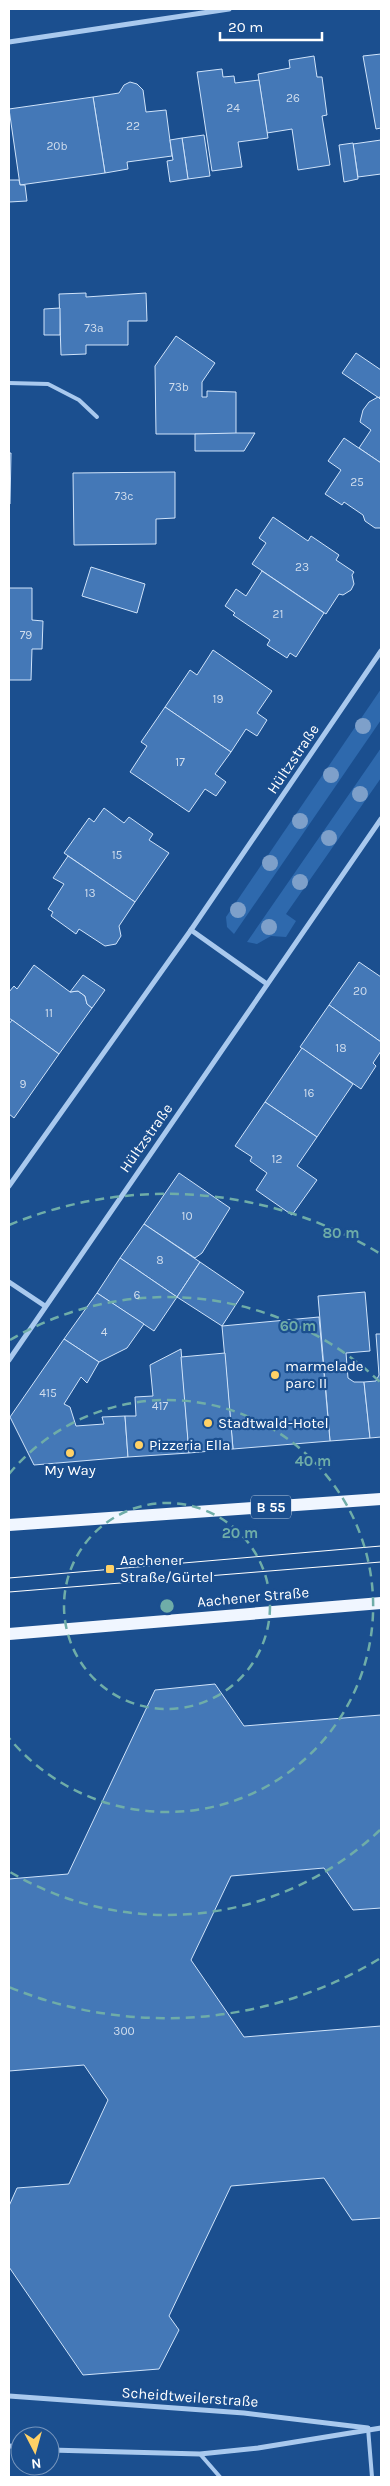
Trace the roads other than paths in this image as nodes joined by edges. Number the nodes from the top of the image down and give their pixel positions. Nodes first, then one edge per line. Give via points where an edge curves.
1 (229, 9) edge
2 (9, 42) edge
3 (9, 383) edge
4 (97, 417) dead end
5 (381, 651) edge
6 (381, 819) edge
7 (191, 930) junction
8 (266, 984) junction
9 (9, 1186) edge
10 (9, 1282) edge
11 (45, 1306) junction
12 (9, 1360) edge
13 (381, 1499) edge
14 (9, 1525) edge
15 (381, 1603) edge
16 (9, 1634) edge
17 (9, 2396) edge
18 (368, 2428) junction
19 (381, 2428) edge
20 (60, 2450) edge
21 (200, 2454) junction
22 (220, 2477) edge
23 (372, 2477) edge

1 - 2 street
3 - 4 lane via 48,384 78,400
5 - 7 street, Hültzstraße
6 - 8 street, Hültzstraße
7 - 8 street
7 - 9 street, Hültzstraße
8 - 11 street, Hültzstraße
10 - 11 street
11 - 12 street, Hültzstraße
13 - 14 main road, B 55
15 - 16 main road, Aachener Straße
17 - 18 street, Scheidtweilerstraße via 244,2413
18 - 19 street, Scheidtweilerstraße
18 - 21 street, Scheidtweilerstraße via 258,2448
18 - 23 lane
20 - 21 street, Scheidtweilerstraße
21 - 22 lane

